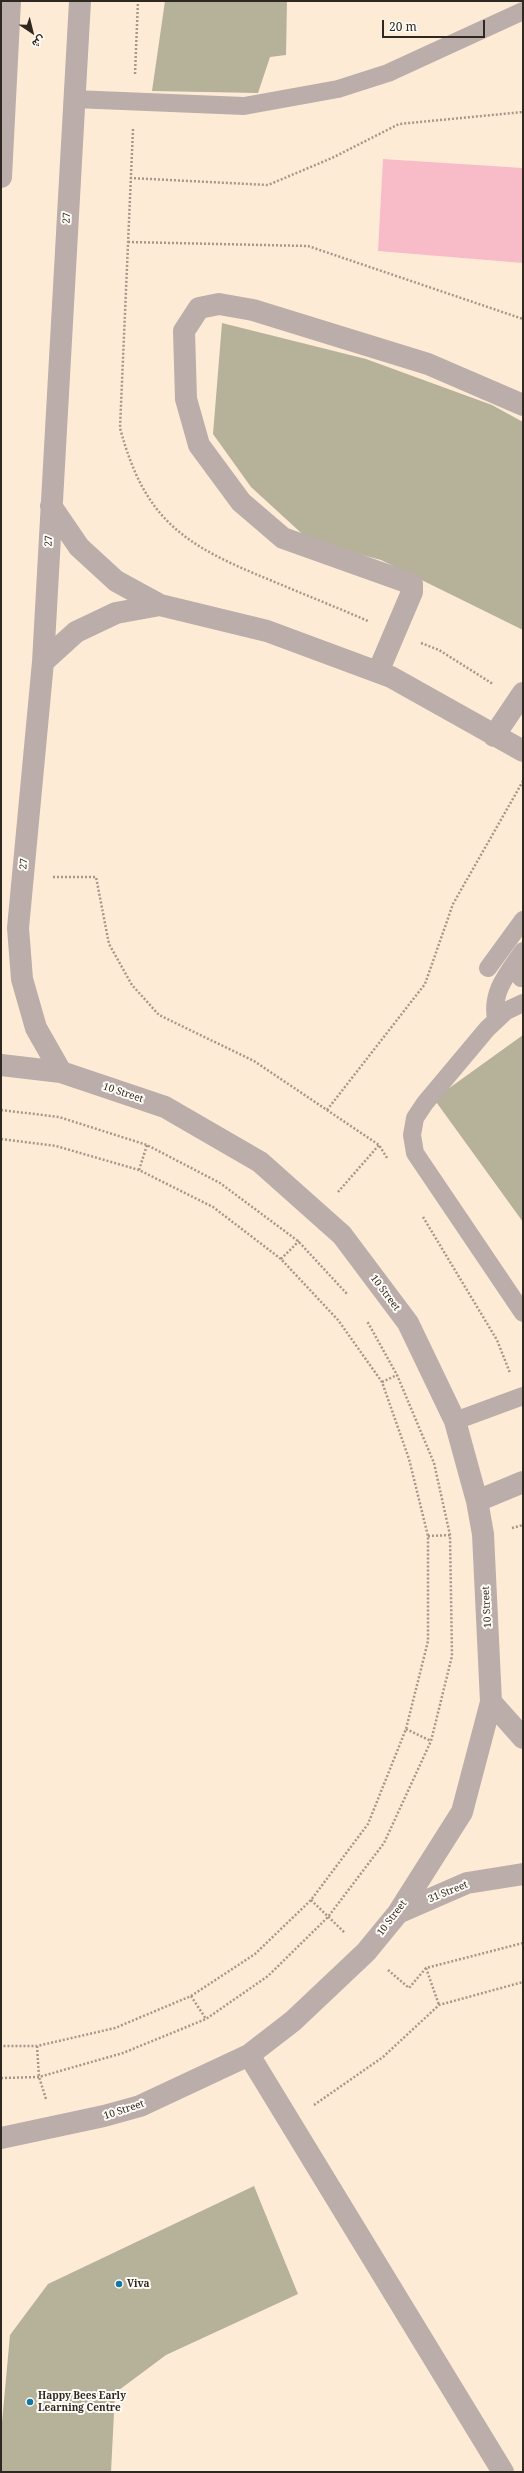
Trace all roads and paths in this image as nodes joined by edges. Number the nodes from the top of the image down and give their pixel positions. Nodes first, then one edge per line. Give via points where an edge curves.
1 (10, 1) edge
2 (80, 1) edge
3 (523, 11) edge
4 (3, 93) edge
5 (74, 99) junction
6 (523, 112) edge
7 (1, 166) edge
8 (130, 178) dead end
9 (128, 242) dead end
10 (523, 319) edge
11 (523, 405) edge
12 (51, 506) junction
13 (160, 605) junction
14 (43, 662) junction
15 (378, 672) junction
16 (523, 693) edge
17 (494, 736) junction
18 (523, 752) edge
19 (523, 781) edge
20 (23, 878) junction
21 (523, 920) edge
22 (523, 951) edge
23 (488, 968) dead end
24 (523, 1003) edge
25 (496, 1019) junction
26 (1, 1064) edge
27 (61, 1072) junction
28 (1, 1110) edge
29 (327, 1110) junction
30 (1, 1139) edge
31 (147, 1145) junction
32 (391, 1165) dead end
33 (139, 1170) junction
34 (420, 1212) dead end
35 (298, 1242) junction
36 (281, 1259) junction
37 (350, 1297) dead end
38 (523, 1312) edge
39 (364, 1314) dead end
40 (397, 1375) junction
41 (382, 1382) junction
42 (522, 1397) edge
43 (455, 1421) junction
44 (523, 1482) edge
45 (477, 1501) junction
46 (491, 1702) junction
47 (406, 1729) junction
48 (523, 1738) edge
49 (431, 1741) junction
50 (523, 1874) edge
51 (311, 1900) junction
52 (398, 1913) junction
53 (328, 1917) junction
54 (523, 1943) edge
55 (366, 1952) junction
56 (426, 1968) junction
57 (523, 1982) edge
58 (191, 1996) junction
59 (439, 2005) junction
60 (206, 2019) junction
61 (1, 2046) edge
62 (37, 2046) junction
63 (249, 2056) junction
64 (39, 2077) junction
65 (1, 2078) edge
66 (290, 2122) junction
67 (54, 2128) junction
68 (1, 2138) edge
69 (503, 2472) edge

1 - 4 street
2 - 5 street, 27
3 - 5 lane via 388,73 338,89 244,106
4 - 7 street
5 - 12 street, 27
6 - 8 path via 399,124 332,158 268,185
9 - 10 path via 308,246
11 - 15 street via 428,364 253,310 218,304 199,308 184,332 186,399 199,445 241,502 283,538 412,584 412,592
12 - 13 street via 79,547 111,576
12 - 14 street, 27
13 - 14 street via 116,613 76,632
13 - 15 street via 267,631
14 - 20 street, 27
15 - 17 street
16 - 17 street
17 - 18 street
19 - 29 path via 453,904 425,984
20 - 27 street, 27 via 18,928 22,979 36,1028
20 - 29 path via 96,877 109,944 132,985 159,1015 254,1061
21 - 23 lane
22 - 25 lane via 495,996
24 - 25 lane
25 - 38 lane via 425,1103 415,1118 412,1135 415,1153
26 - 27 street, 10 Street
27 - 43 street, 10 Street via 165,1107 260,1162 319,1214 342,1235 408,1322
28 - 31 path via 59,1118
29 - 32 path via 379,1145
30 - 33 path via 56,1146
31 - 33 path
31 - 35 path via 220,1183
33 - 36 path via 212,1207
34 - 42 path via 497,1340
35 - 36 path
35 - 37 path
36 - 41 path via 338,1320
39 - 40 path
40 - 41 path
40 - 49 path via 434,1462 450,1535 452,1656
41 - 47 path via 409,1459 428,1536 428,1641
42 - 43 lane
43 - 45 street, 10 Street
44 - 45 street
45 - 46 street, 10 Street via 483,1534
46 - 48 street
46 - 52 street, 10 Street via 462,1812
47 - 49 path
47 - 51 path via 368,1824
49 - 53 path via 384,1843
50 - 52 street, 31 Street via 467,1883
51 - 53 path
51 - 58 path via 255,1954
52 - 55 street, 10 Street
53 - 55 path
53 - 60 path via 268,1976
54 - 56 path
55 - 56 path via 409,1988
55 - 63 street, 10 Street via 293,2021
56 - 59 path
57 - 59 path
58 - 60 path
58 - 62 path via 115,2028
59 - 66 path via 383,2057
60 - 64 path via 123,2053
61 - 62 path
62 - 64 path
63 - 66 street
63 - 67 street, 10 Street via 140,2106
64 - 65 path
64 - 67 path
66 - 69 street
67 - 68 street, 10 Street

